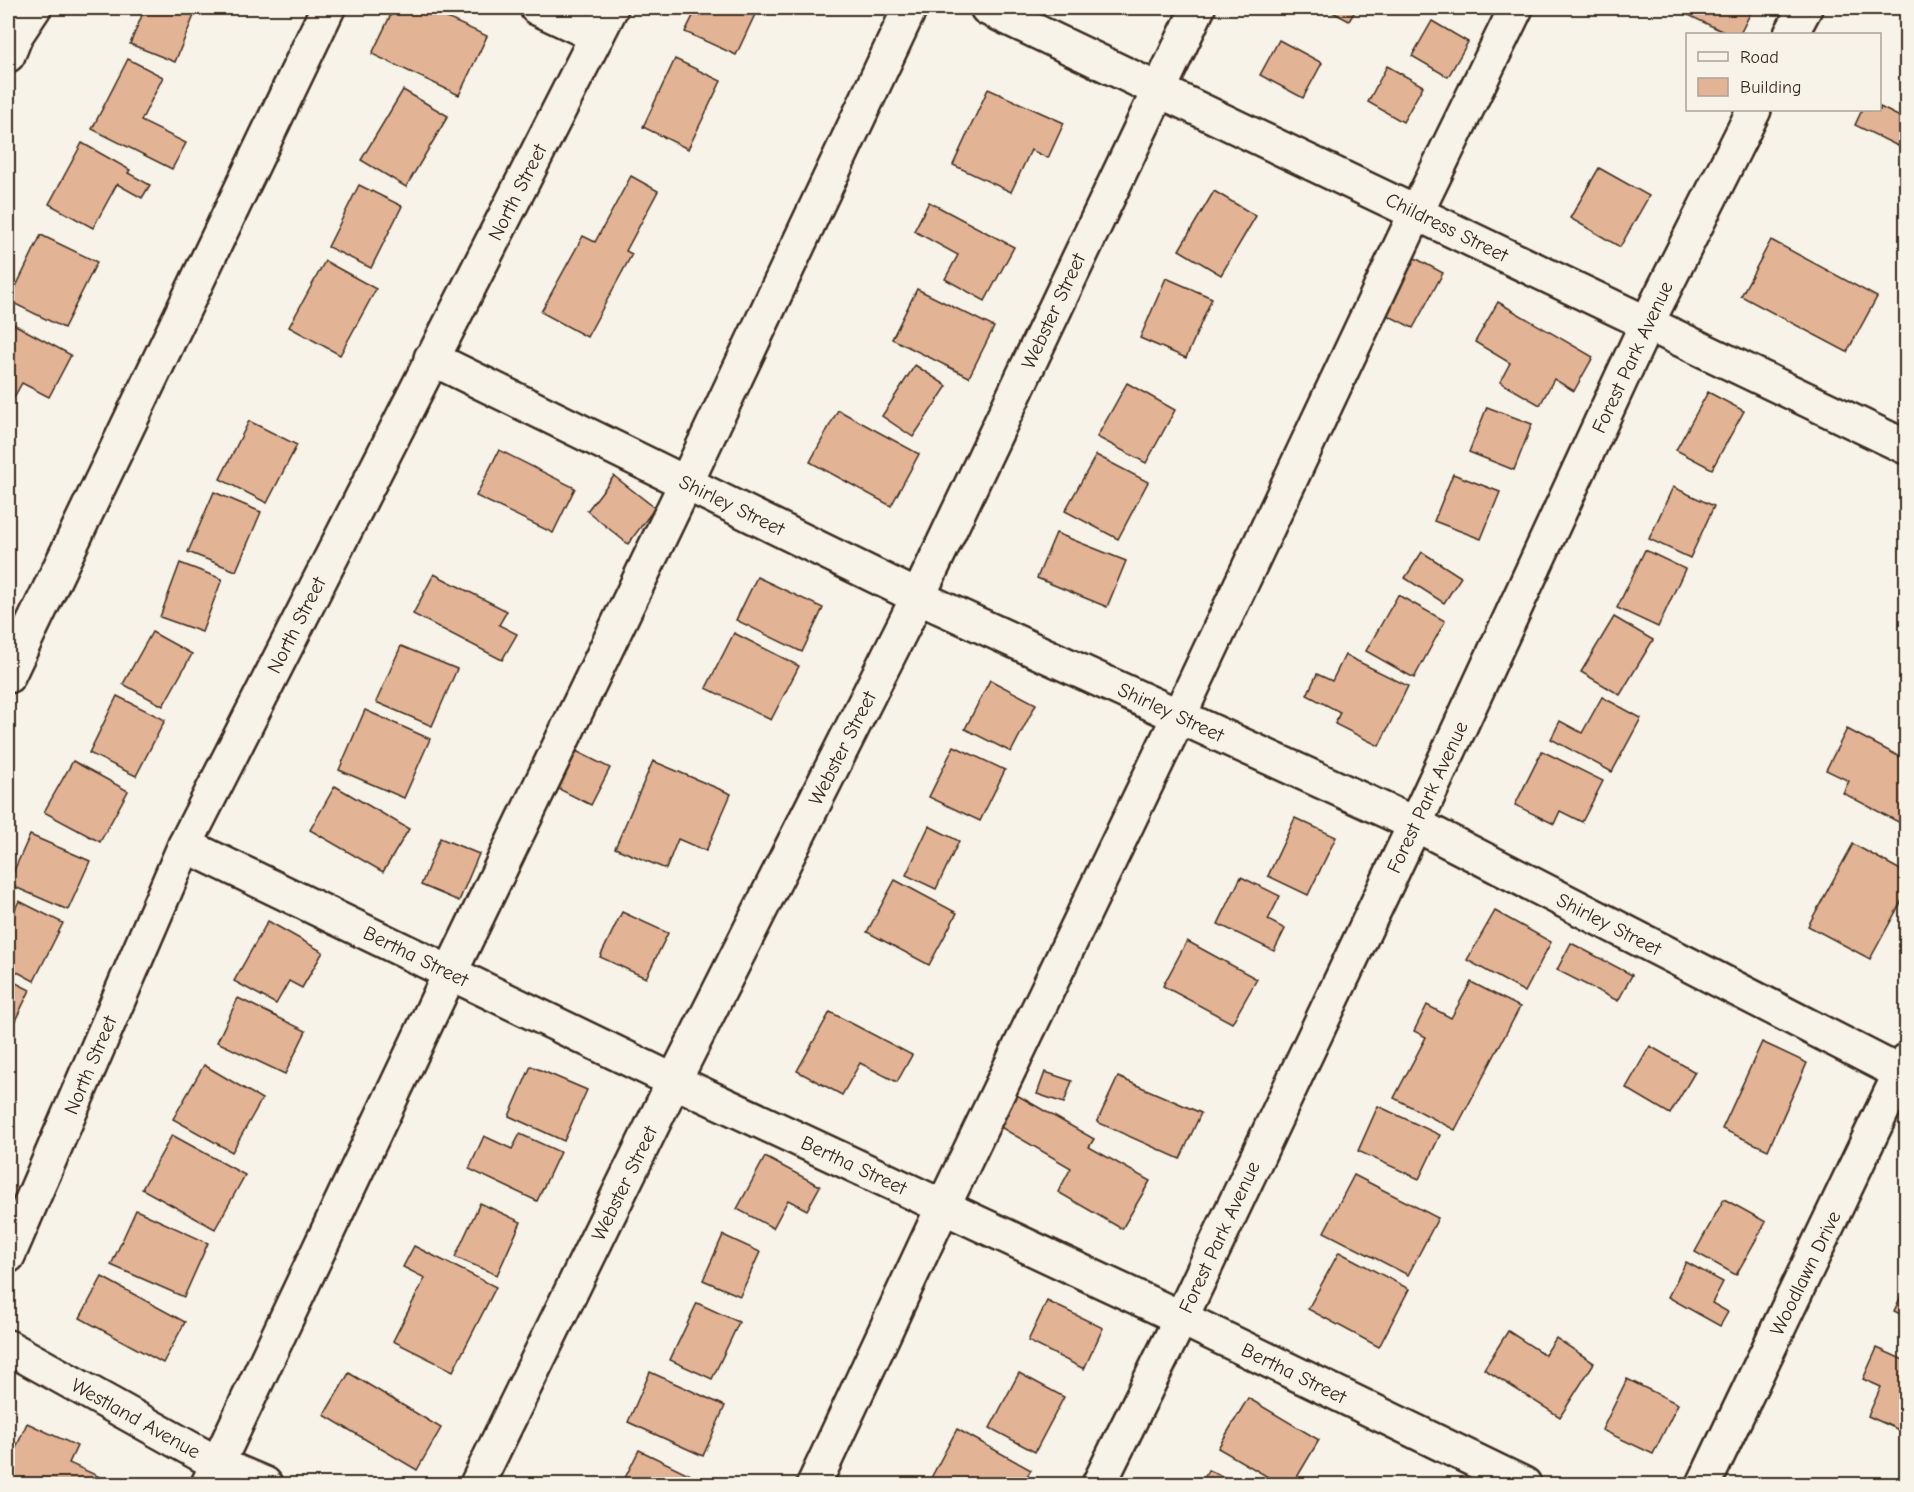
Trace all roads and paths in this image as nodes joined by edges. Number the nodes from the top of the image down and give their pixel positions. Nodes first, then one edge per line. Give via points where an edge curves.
1 (34, 8) edge
2 (328, 8) edge
3 (537, 8) edge
4 (910, 8) edge
5 (987, 8) edge
6 (1198, 8) edge
7 (1516, 8) edge
8 (1805, 8) edge
9 (604, 22) edge
10 (1792, 33) edge
11 (10, 42) edge
12 (1158, 89) junction
13 (1753, 111) edge
14 (1416, 213) junction
15 (1647, 323) junction
16 (431, 358) junction
17 (1906, 447) edge
18 (686, 483) junction
19 (918, 597) junction
20 (8, 676) edge
21 (1179, 716) junction
22 (1415, 824) junction
23 (185, 845) junction
24 (450, 973) junction
25 (1904, 1070) edge
26 (674, 1081) junction
27 (943, 1207) junction
28 (8, 1256) edge
29 (1181, 1318) junction
30 (8, 1347) edge
31 (213, 1474) edge
32 (266, 1485) edge
33 (477, 1485) edge
34 (814, 1485) edge
35 (1099, 1485) edge
36 (1524, 1485) edge
37 (1704, 1485) edge

1 - 11 street
2 - 20 street
3 - 9 street
4 - 18 street
5 - 12 street, Childress Street
6 - 12 street, Webster Street
7 - 14 street
8 - 10 street
9 - 16 street, North Street
12 - 14 street, Childress Street
12 - 19 street, Webster Street
13 - 15 street, Forest Park Avenue
14 - 15 street, Childress Street
14 - 21 street
15 - 17 street, Childress Street
15 - 22 street, Forest Park Avenue
16 - 18 street, Shirley Street
16 - 23 street, North Street
18 - 19 street, Shirley Street
18 - 24 street
19 - 21 street, Shirley Street
19 - 26 street, Webster Street
21 - 22 street, Shirley Street
21 - 27 street
22 - 25 street, Shirley Street
22 - 29 street, Forest Park Avenue
23 - 24 street, Bertha Street
23 - 28 street, North Street
24 - 26 street, Bertha Street
24 - 31 street
25 - 37 street, Woodlawn Drive
26 - 27 street, Bertha Street
26 - 33 street, Webster Street
27 - 29 street, Bertha Street
27 - 34 street
29 - 35 street, Forest Park Avenue
29 - 36 street, Bertha Street
30 - 31 street, Westland Avenue
31 - 32 street, Westland Avenue

